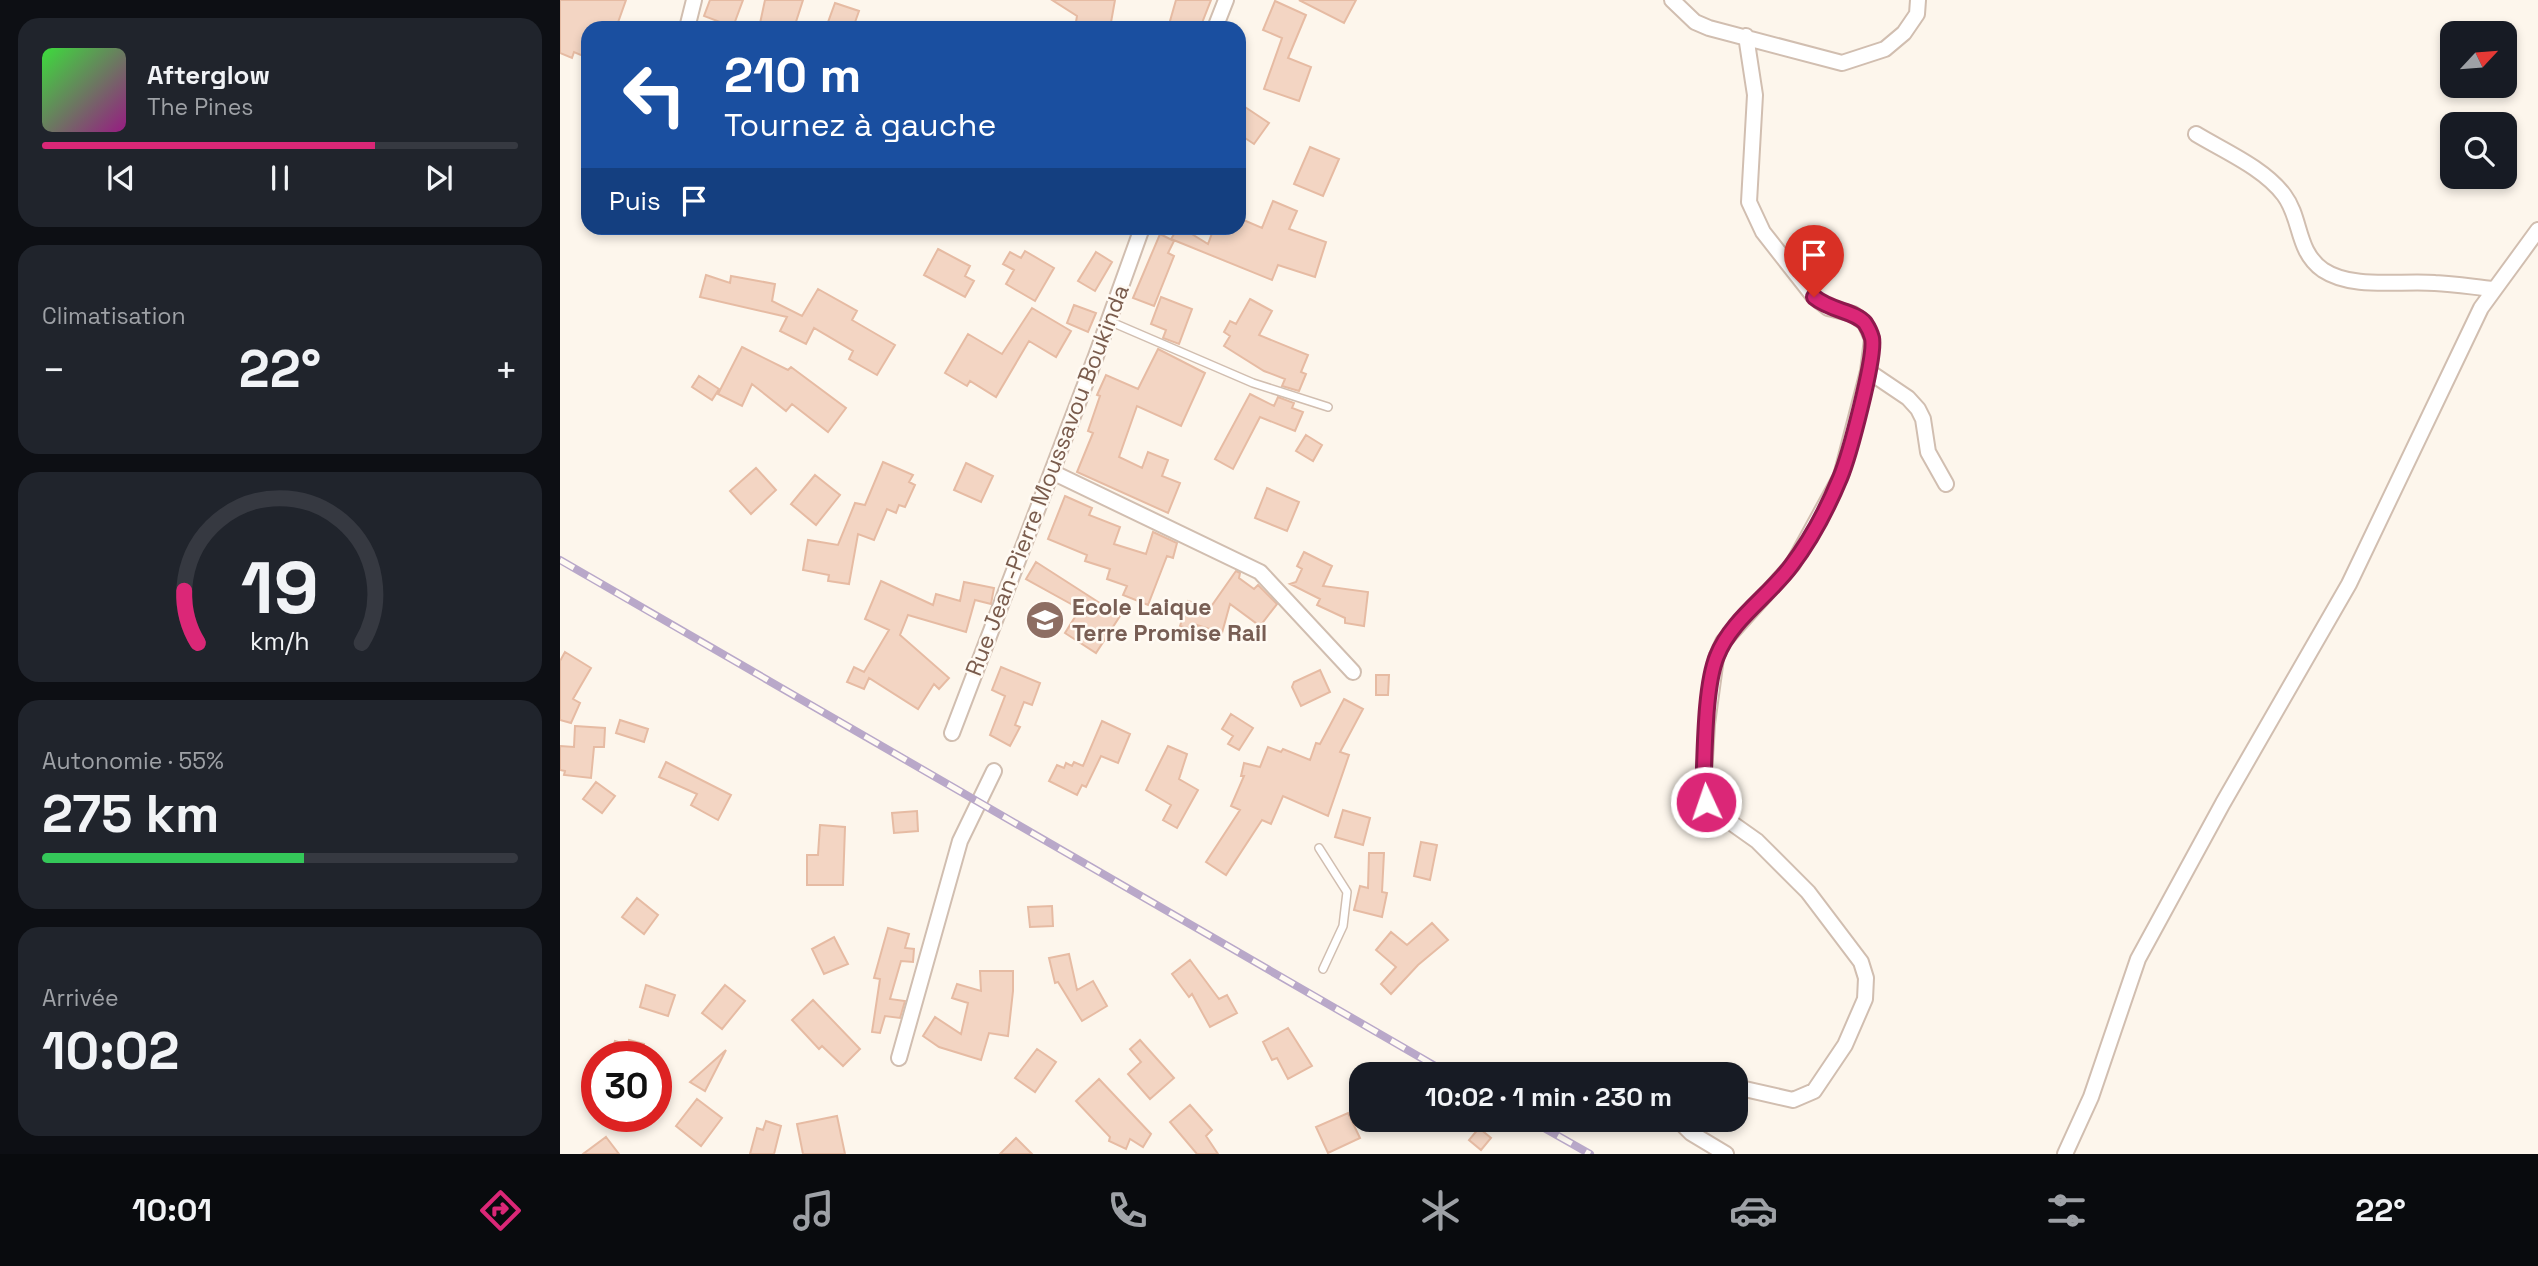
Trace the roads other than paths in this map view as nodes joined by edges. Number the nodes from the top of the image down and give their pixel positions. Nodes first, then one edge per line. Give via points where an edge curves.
1 (694, 0) edge
2 (1226, 0) edge
3 (1672, 0) edge
4 (1918, 0) edge
5 (689, 21) edge
6 (1218, 21) edge
7 (1746, 36) junction
8 (2196, 134) dead end
9 (2538, 230) edge
10 (1139, 235) edge
11 (2494, 289) junction
12 (1108, 321) junction
13 (1868, 371) junction
14 (1328, 407) dead end
15 (1052, 472) junction
16 (1946, 484) dead end
17 (1353, 672) dead end
18 (952, 733) dead end
19 (994, 771) dead end
20 (1319, 848) dead end
21 (1324, 969) dead end
22 (899, 1058) dead end
23 (1748, 1090) edge
24 (1690, 1132) edge
25 (2070, 1151) edge
26 (1726, 1154) edge

1 - 5 street
2 - 6 street
3 - 7 street via 1695,22
4 - 7 street via 1917,14 1885,49 1842,63
7 - 13 street via 1755,94 1749,202 1763,232 1814,297 1865,323 1872,339
8 - 11 street via 2276,184 2287,199 2310,258 2325,271 2371,282
9 - 11 street
10 - 12 street, Rue Jean-Pierre Moussavou Boukinda
11 - 25 street via 2405,462 2349,584 2138,959
12 - 14 lane via 1252,383
12 - 15 street, Rue Jean-Pierre Moussavou Boukinda
13 - 16 street via 1917,409 1928,452
13 - 23 street via 1841,476 1793,564 1723,642 1716,658 1703,793 1709,807 1757,841 1808,891 1861,962 1866,978 1865,999 1845,1045 1814,1091 1793,1100
15 - 17 street via 1260,572
15 - 18 street, Rue Jean-Pierre Moussavou Boukinda
19 - 22 street via 960,841
20 - 21 lane via 1347,892 1343,926
24 - 26 street

